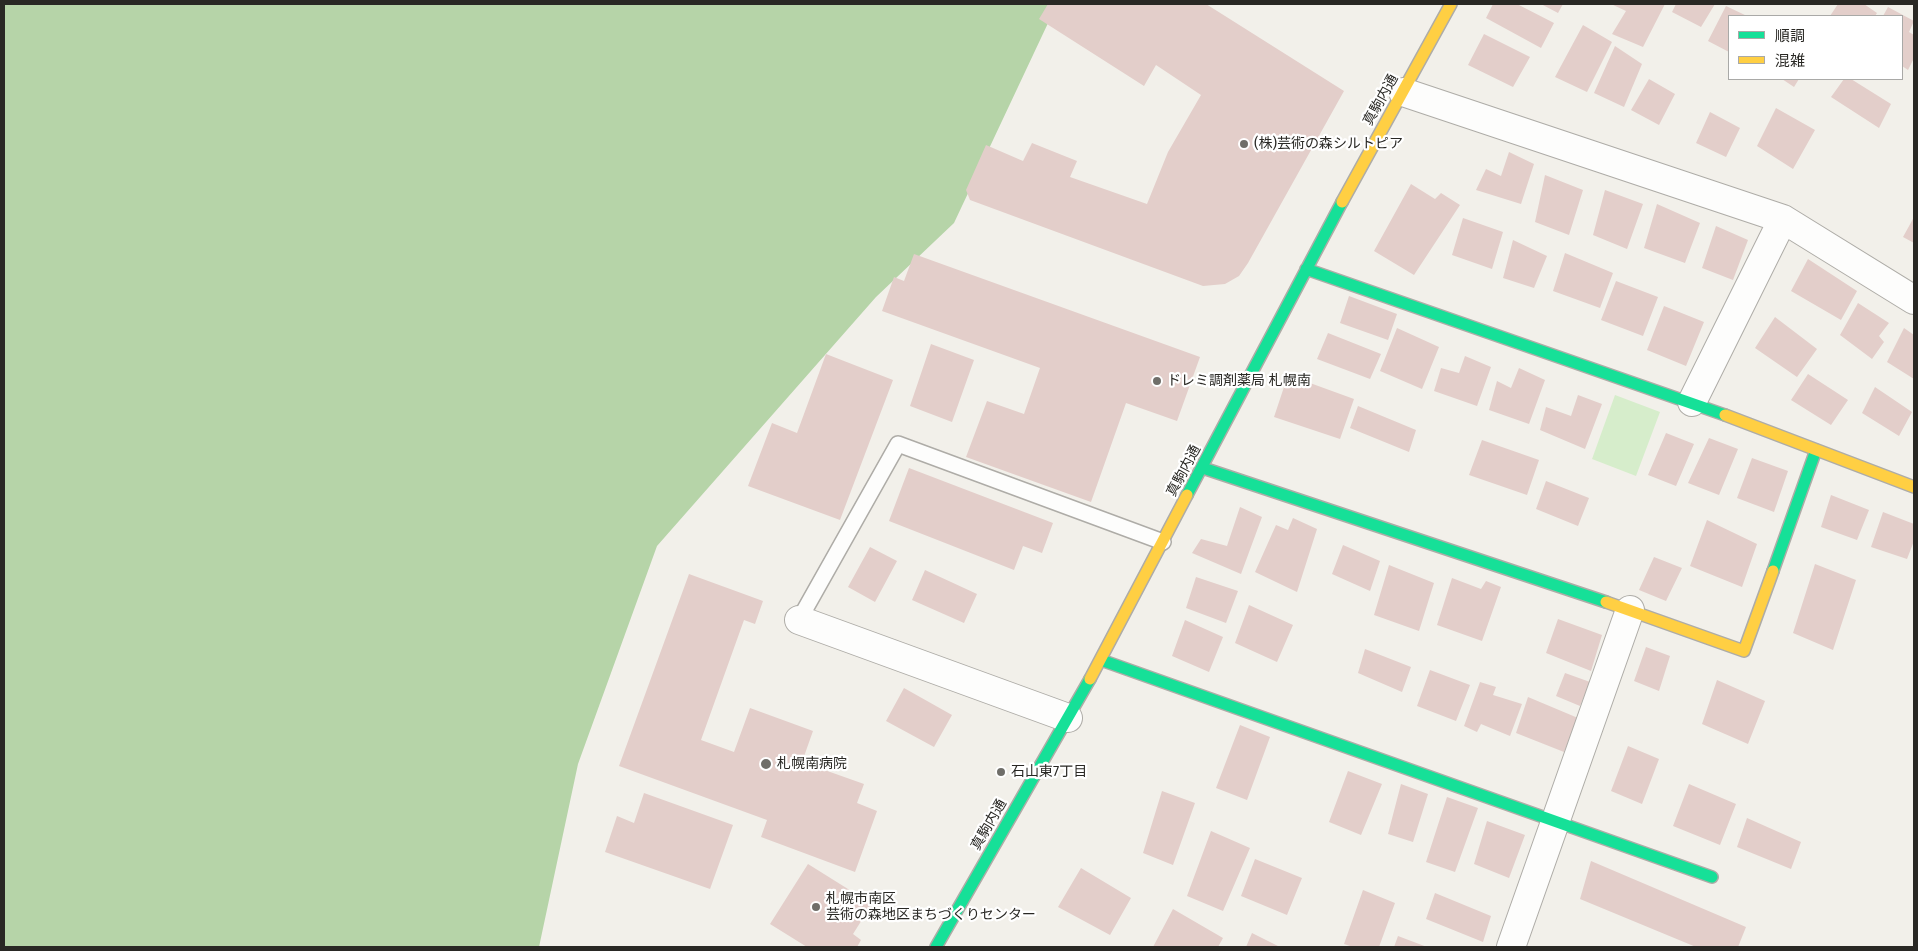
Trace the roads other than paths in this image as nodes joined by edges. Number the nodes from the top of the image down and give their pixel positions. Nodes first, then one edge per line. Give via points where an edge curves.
1 (1451, 4) edge
2 (1402, 92) junction
3 (1783, 219) junction
4 (1306, 269) junction
5 (1914, 300) edge
6 (1692, 402) junction
7 (1816, 450) junction
8 (1202, 468) junction
9 (1914, 486) edge
10 (1163, 542) junction
11 (1630, 610) junction
12 (799, 620) joint
13 (1101, 660) junction
14 (1068, 718) junction
15 (1557, 821) junction
16 (1712, 877) dead end
17 (936, 947) edge
18 (1511, 947) edge

1 - 2 main road, 真駒内通
2 - 3 street
2 - 4 main road, 真駒内通
3 - 5 street
3 - 6 street
4 - 6 main road
4 - 8 main road, 真駒内通
6 - 7 main road
7 - 9 main road
7 - 11 main road via 1744,651
8 - 10 main road, 真駒内通
8 - 11 main road
10 - 12 lane via 898,444
10 - 13 main road, 真駒内通
11 - 15 street
12 - 14 street
13 - 14 main road, 真駒内通
13 - 15 main road
14 - 17 main road, 真駒内通
15 - 16 main road
15 - 18 street

